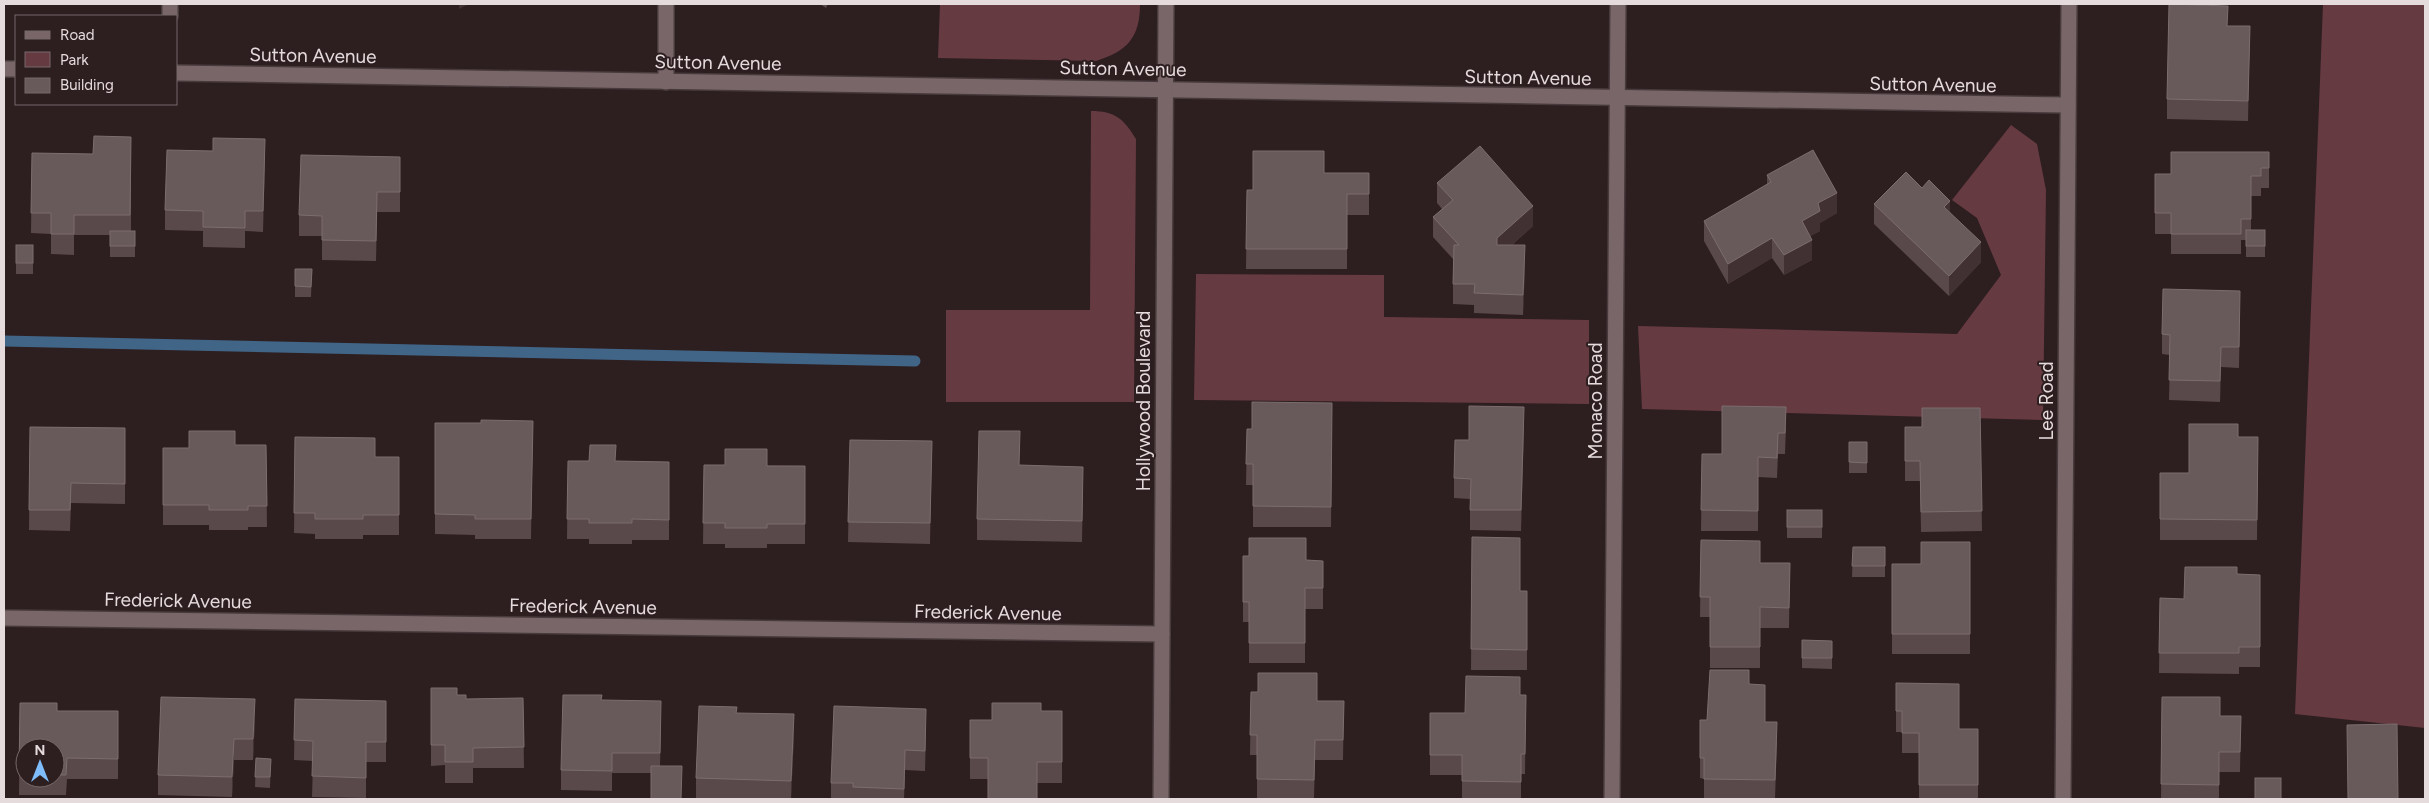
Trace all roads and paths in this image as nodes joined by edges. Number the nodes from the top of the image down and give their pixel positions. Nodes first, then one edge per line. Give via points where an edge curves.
1 (666, 4) edge
2 (1166, 4) edge
3 (1618, 4) edge
4 (2070, 4) edge
5 (178, 73) edge
6 (666, 82) junction
7 (1165, 88) junction
8 (1618, 99) junction
9 (2068, 106) junction
10 (4, 618) edge
11 (1162, 634) junction
12 (1161, 799) edge
13 (1612, 799) edge
14 (2063, 799) edge

1 - 6 street
2 - 7 street, Hollywood Boulevard
3 - 8 street, Monaco Road
4 - 9 street, Lee Road
5 - 6 street, Sutton Avenue
6 - 7 street, Sutton Avenue
7 - 8 street, Sutton Avenue
7 - 11 street, Hollywood Boulevard
8 - 9 street, Sutton Avenue
8 - 13 street, Monaco Road
9 - 14 street, Lee Road
10 - 11 street, Frederick Avenue
11 - 12 street, Hollywood Boulevard

